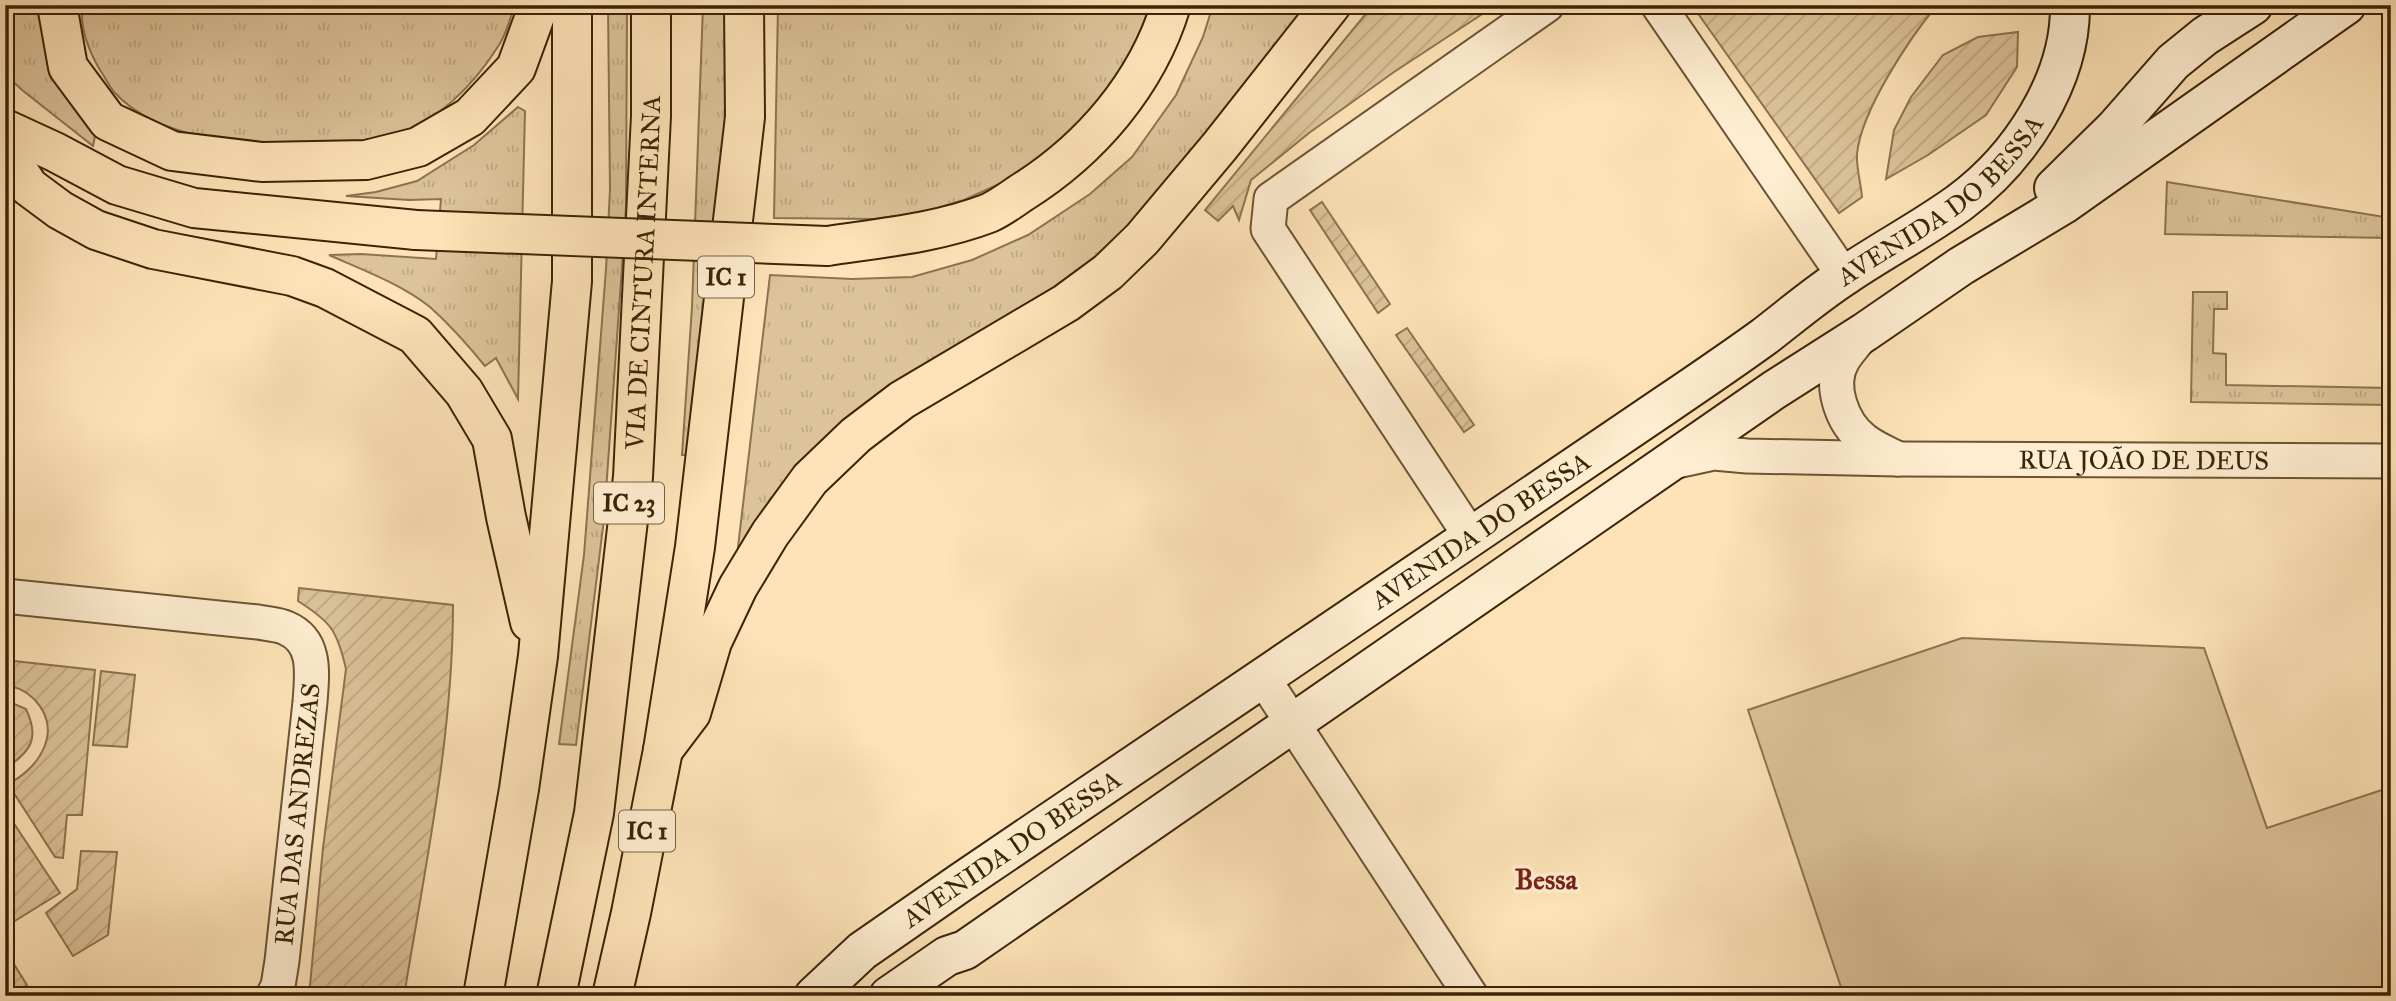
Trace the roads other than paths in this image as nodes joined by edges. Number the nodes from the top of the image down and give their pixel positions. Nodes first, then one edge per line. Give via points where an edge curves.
1 (57, 5) edge
2 (539, 5) edge
3 (572, 5) edge
4 (651, 5) edge
5 (744, 5) edge
6 (1171, 5) edge
7 (1331, 5) edge
8 (1547, 5) edge
9 (1658, 5) edge
10 (2070, 5) edge
11 (2253, 5) edge
12 (2346, 5) edge
13 (5, 129) edge
14 (5, 151) edge
15 (1961, 266) junction
16 (1844, 276) junction
17 (1864, 332) junction
18 (1898, 460) junction
19 (2391, 461) edge
20 (1670, 463) junction
21 (1471, 537) junction
22 (5, 596) edge
23 (538, 656) junction
24 (1263, 678) junction
25 (1293, 723) junction
26 (663, 750) junction
27 (965, 950) junction
28 (273, 996) edge
29 (483, 996) edge
30 (556, 996) edge
31 (612, 996) edge
32 (814, 996) edge
33 (889, 996) edge
34 (923, 996) edge
35 (1471, 996) edge

1 - 2 highway via 68,67 108,121 172,151 262,162 366,160 418,147 470,117 516,68
3 - 23 highway via 572,281
4 - 30 highway, VIA DE CINTURA INTERNA / IC 23 via 651,116 632,477 594,813
5 - 26 highway, IC 1 via 745,117 695,547
6 - 13 highway, bridge via 1143,71 1104,124 1049,176 991,212 939,229 827,246 416,230 194,208 117,185
7 - 26 highway via 1220,146 1108,272 1066,303 902,400 856,435 810,480 738,587 712,642 691,713
8 - 21 street via 1271,199 1268,229
9 - 16 street
10 - 16 main road, AVENIDA DO BESSA via 2070,24 2052,89 2035,122 1999,166 1960,202
11 - 15 main road, AVENIDA DO BESSA via 2173,62 2084,160
12 - 15 main road, AVENIDA DO BESSA via 2064,204
14 - 23 highway via 29,187 96,230 153,249 292,276 415,335 464,392 492,439
15 - 17 main road, AVENIDA DO BESSA
16 - 21 main road, AVENIDA DO BESSA via 1747,349
17 - 18 street via 1842,362 1837,383 1840,408 1863,439
17 - 20 main road, AVENIDA DO BESSA
18 - 19 street, RUA JOÃO DE DEUS
18 - 20 street, RUA JOÃO DE DEUS via 1714,453
20 - 25 main road, AVENIDA DO BESSA
21 - 24 main road, AVENIDA DO BESSA
22 - 28 street, RUA DAS ANDREZAS via 258,622 285,627 302,639 312,662 310,702 282,961
23 - 29 highway
24 - 25 street
24 - 32 main road, AVENIDA DO BESSA via 873,944
25 - 27 main road, AVENIDA DO BESSA
25 - 35 street
26 - 31 highway, IC 1
27 - 33 main road, AVENIDA DO BESSA via 947,956
27 - 34 street

